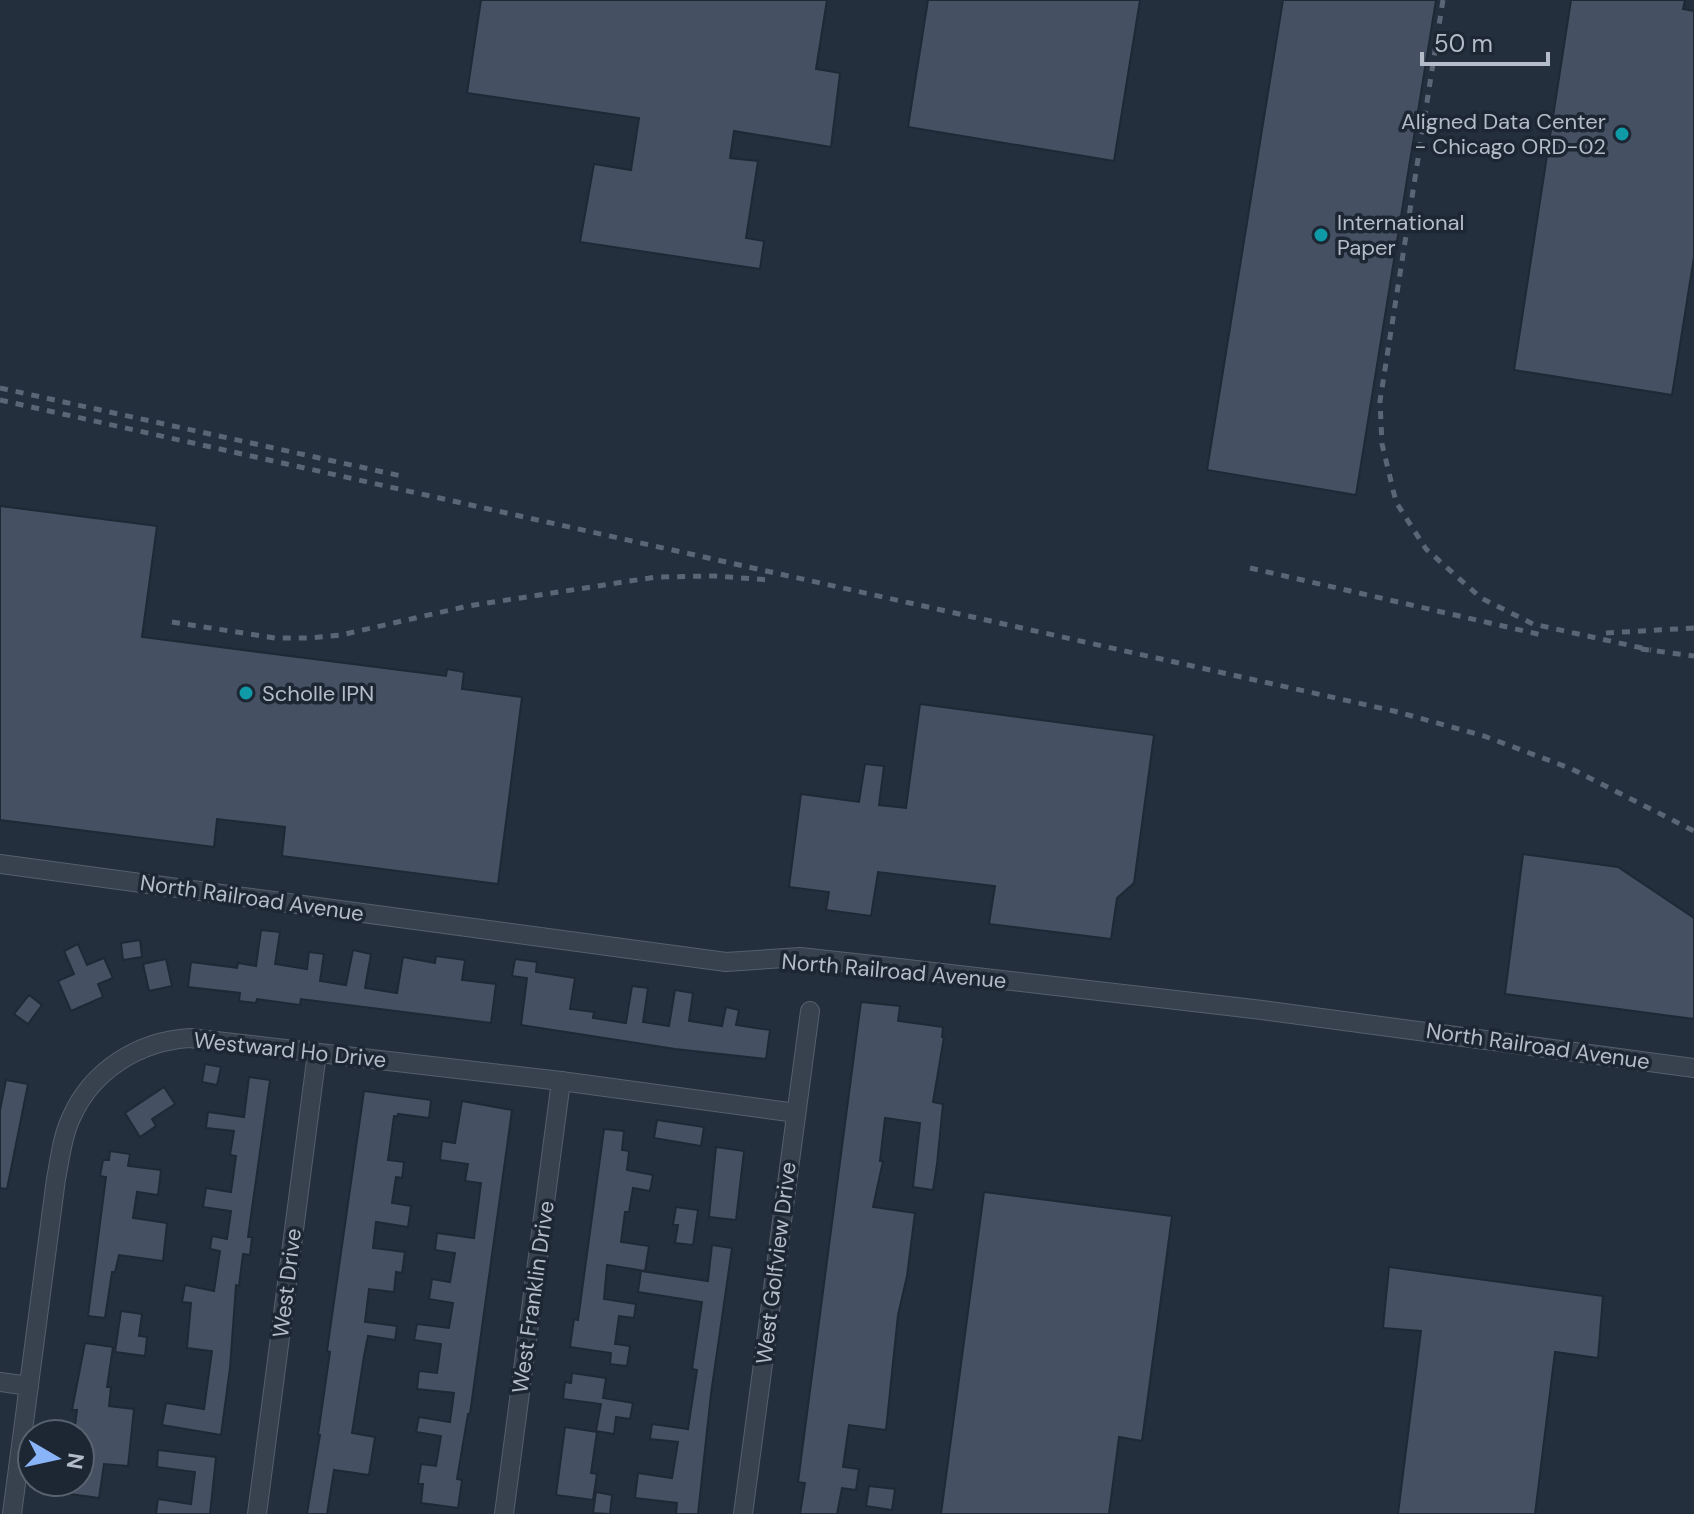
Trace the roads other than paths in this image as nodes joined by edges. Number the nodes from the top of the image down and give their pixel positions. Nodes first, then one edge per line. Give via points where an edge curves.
1 (0, 864) edge
2 (810, 1011) dead end
3 (317, 1053) junction
4 (1694, 1068) edge
5 (561, 1081) junction
6 (796, 1113) junction
7 (0, 1382) edge
8 (29, 1386) junction
9 (12, 1514) edge
10 (257, 1514) edge
11 (504, 1514) edge
12 (743, 1514) edge

1 - 4 street, North Railroad Avenue via 726,962 800,957 1262,1010
2 - 6 street, West Golfview Drive
3 - 5 street, Westward Ho Drive
3 - 8 street, Westward Ho Drive via 174,1039 129,1054 95,1081 70,1118 61,1152
3 - 10 street, West Drive
5 - 6 street, Westward Ho Drive
5 - 11 street, West Franklin Drive
6 - 12 street, West Golfview Drive
7 - 8 street
8 - 9 street, Westward Ho Drive

